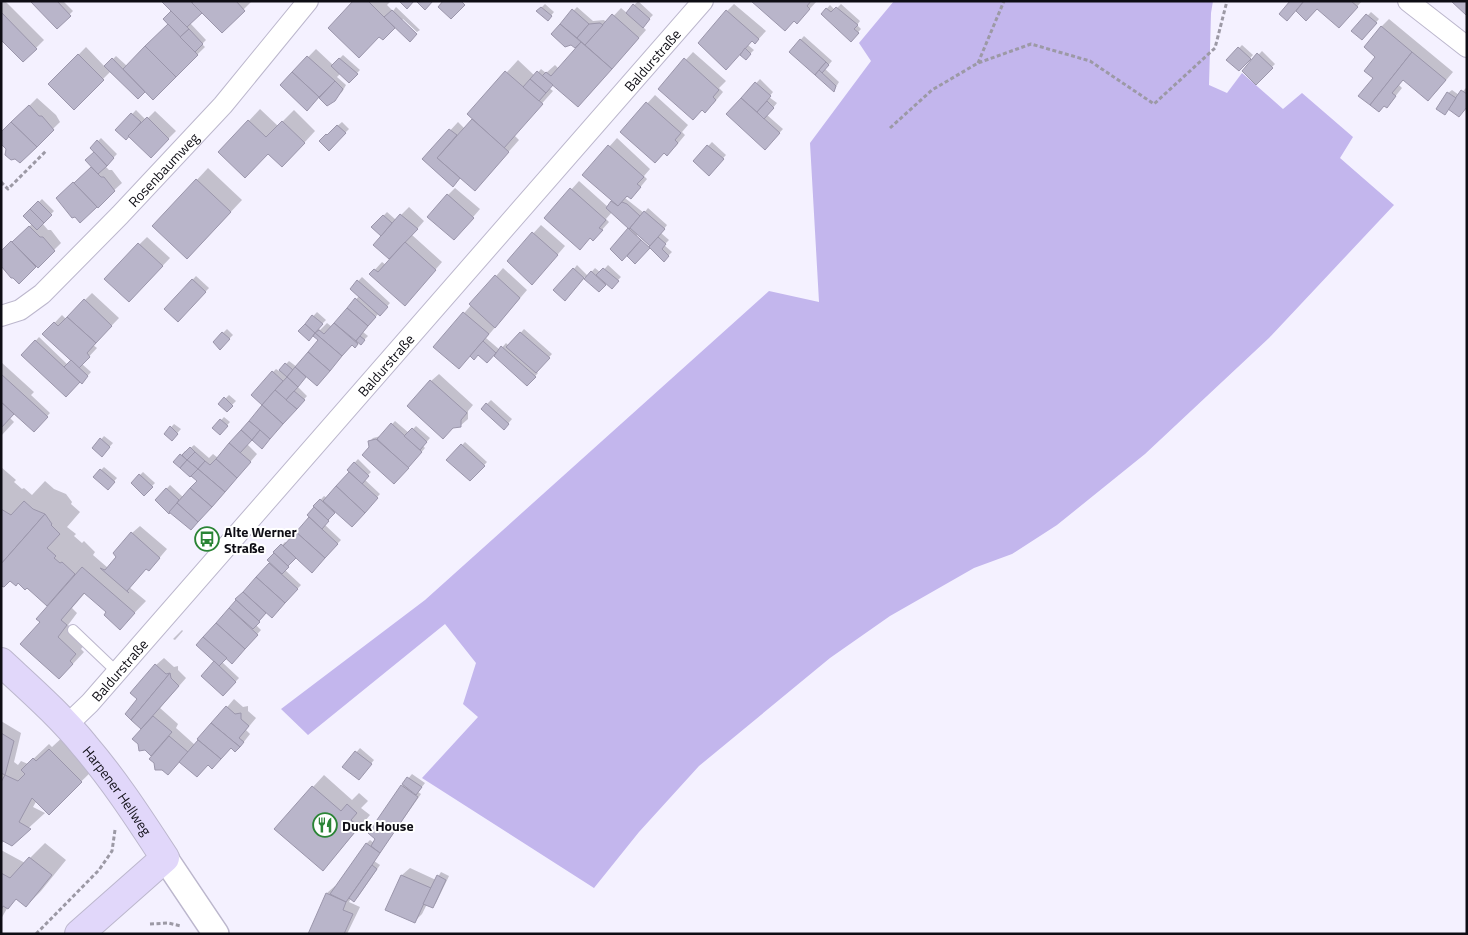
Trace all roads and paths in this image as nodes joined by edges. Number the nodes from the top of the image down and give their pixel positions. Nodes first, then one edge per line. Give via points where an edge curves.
1 (308, 1) edge
2 (703, 1) edge
3 (1004, 1) edge
4 (1227, 1) edge
5 (1408, 1) edge
6 (1467, 47) edge
7 (978, 63) junction
8 (890, 128) dead end
9 (46, 151) dead end
10 (1, 182) edge
11 (1, 316) edge
12 (73, 630) dead end
13 (1, 662) edge
14 (117, 672) junction
15 (66, 725) junction
16 (165, 858) junction
17 (99, 870) dead end
18 (150, 924) dead end
19 (183, 926) dead end
20 (36, 934) edge
21 (79, 934) edge
22 (216, 934) edge

1 - 11 street, Rosenbaumweg via 223,105 120,216 42,294 20,310
2 - 14 street, Baldurstraße
3 - 7 path
4 - 7 path via 1215,48 1154,104 1090,61 1031,44
5 - 6 street
7 - 8 path via 932,90
9 - 10 path via 8,189
12 - 14 lane
13 - 15 main road, Harpener Hellweg
14 - 15 street, Baldurstraße
15 - 16 main road, Harpener Hellweg via 123,795
16 - 21 main road
16 - 22 street, Harpener Hellweg
17 - 20 path
18 - 19 path via 168,922

